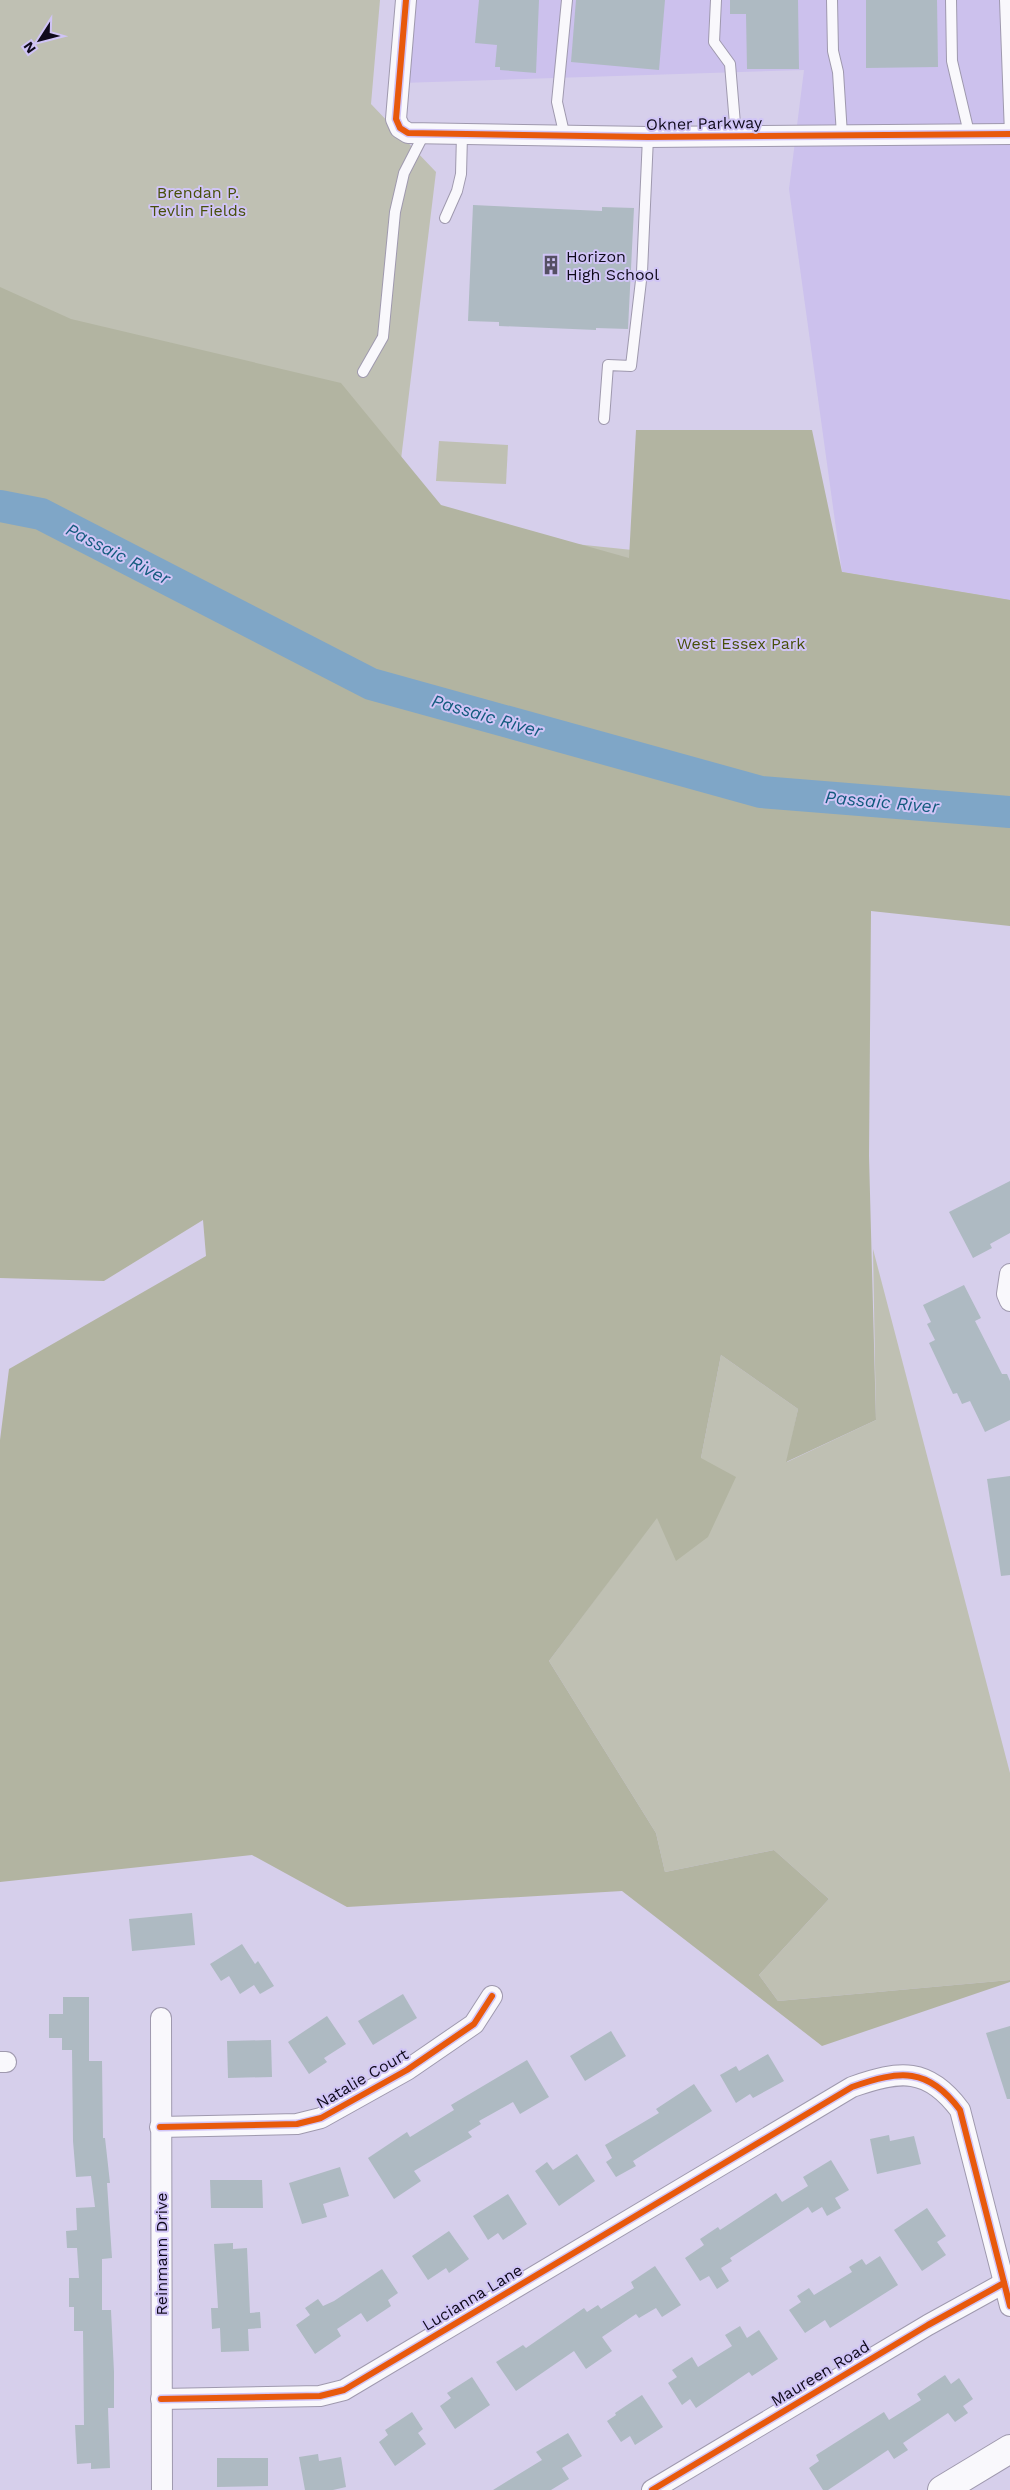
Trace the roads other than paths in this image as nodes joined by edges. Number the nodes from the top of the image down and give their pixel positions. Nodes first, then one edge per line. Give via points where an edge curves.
1 (406, 0) edge
2 (567, 0) edge
3 (716, 0) edge
4 (832, 0) edge
5 (951, 0) edge
6 (1005, 0) edge
7 (969, 133) junction
8 (424, 134) junction
9 (1010, 134) edge
10 (462, 135) junction
11 (842, 135) junction
12 (565, 136) junction
13 (736, 136) junction
14 (648, 137) junction
15 (444, 218) dead end
16 (363, 372) dead end
17 (604, 419) dead end
18 (1010, 1274) edge
19 (1010, 1301) edge
20 (492, 1996) dead end
21 (161, 2018) dead end
22 (160, 2128) junction
23 (1004, 2282) junction
24 (1010, 2306) edge
25 (162, 2399) junction
26 (1010, 2449) edge
27 (162, 2490) edge
28 (652, 2490) edge
29 (942, 2490) edge

1 - 8 street, Okner Parkway via 396,119 400,128 408,133
2 - 12 lane via 557,102
3 - 13 lane via 714,42 730,64
4 - 11 lane via 833,51 838,72
5 - 7 lane via 952,61
6 - 9 lane
7 - 9 street, Okner Parkway
7 - 11 street, Okner Parkway
8 - 10 street, Okner Parkway
8 - 16 lane via 404,173 395,212 383,337
10 - 12 street, Okner Parkway
10 - 15 lane via 458,191
11 - 13 street, Okner Parkway
12 - 14 street, Okner Parkway
13 - 14 street, Okner Parkway
14 - 17 lane via 642,272 631,366 608,365
18 - 19 street via 1007,1294
20 - 22 street, Natalie Court via 474,2024 407,2070 321,2118 297,2124
21 - 22 street, Reinmann Drive
22 - 25 street, Reinmann Drive
23 - 24 street, Lucianna Lane
23 - 25 street, Lucianna Lane via 960,2110 937,2084 916,2076 876,2078 852,2087 344,2390 320,2396
23 - 28 street, Maureen Road
25 - 27 street, Reinmann Drive
26 - 29 street

